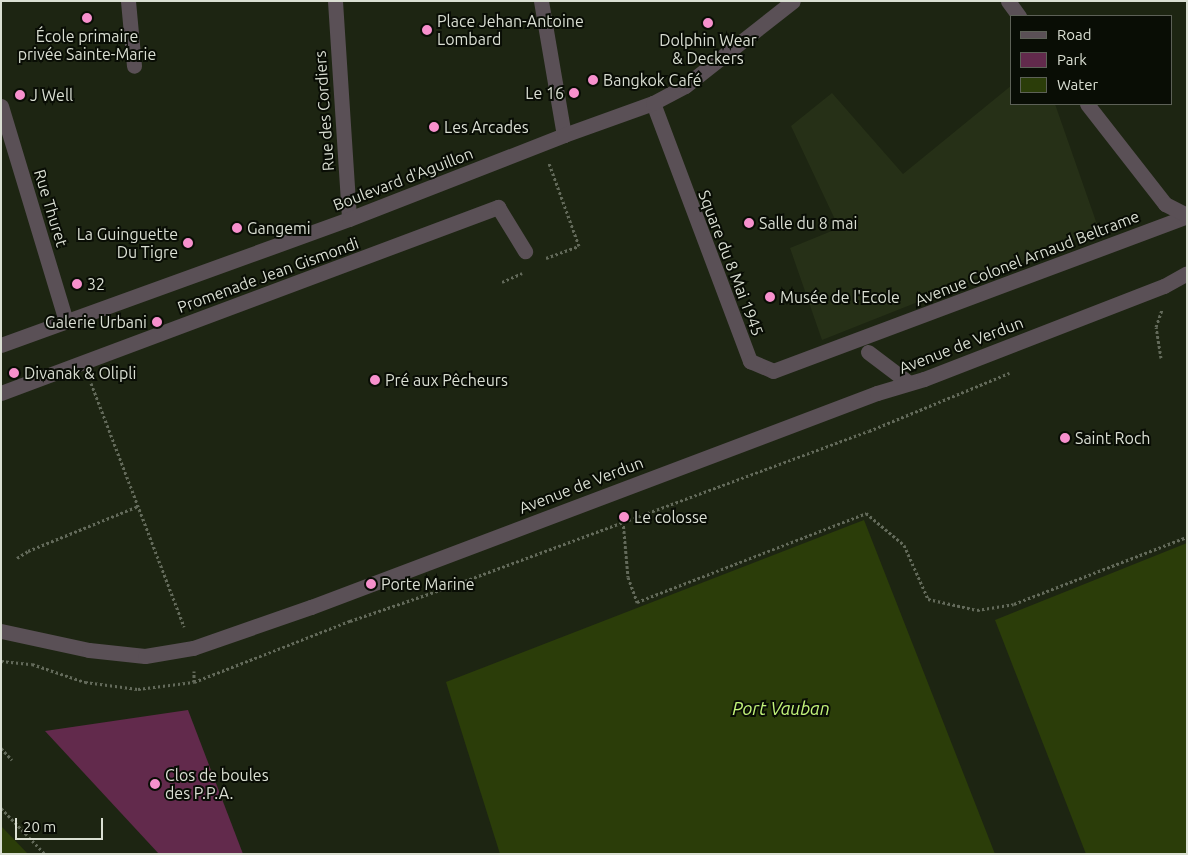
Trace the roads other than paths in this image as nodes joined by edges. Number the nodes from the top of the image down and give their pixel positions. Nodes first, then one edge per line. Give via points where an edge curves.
1 (128, 1) edge
2 (335, 1) edge
3 (541, 1) edge
4 (793, 1) edge
5 (1008, 1) edge
6 (1018, 15) edge
7 (134, 66) dead end
8 (653, 103) junction
9 (1088, 105) edge
10 (1, 106) edge
11 (564, 135) junction
12 (1187, 215) edge
13 (349, 219) junction
14 (525, 251) dead end
15 (1187, 260) edge
16 (1187, 273) edge
17 (1159, 287) junction
18 (66, 321) junction
19 (1, 344) edge
20 (868, 352) dead end
21 (823, 353) joint
22 (909, 383) junction
23 (1, 393) edge
24 (1, 631) edge

1 - 7 street
2 - 13 street, Rue des Cordiers
3 - 11 street
4 - 8 street, Boulevard d'Aguillon via 685,86
5 - 6 street
8 - 11 street, Boulevard d'Aguillon
8 - 21 street, Square du 8 Mai 1945 via 750,362 773,371
9 - 12 street via 1165,204
10 - 18 street, Rue Thuret
11 - 13 street, Boulevard d'Aguillon
12 - 21 street, Avenue Colonel Arnaud Beltrame
13 - 18 street, Boulevard d'Aguillon
14 - 23 street, Promenade Jean Gismondi via 498,207
15 - 17 street, Avenue de Verdun
16 - 17 street, Avenue de Verdun
17 - 22 street, Avenue de Verdun
18 - 19 street, Boulevard d'Aguillon
20 - 22 street
22 - 24 street, Avenue de Verdun via 311,607 193,648 145,656 89,650

